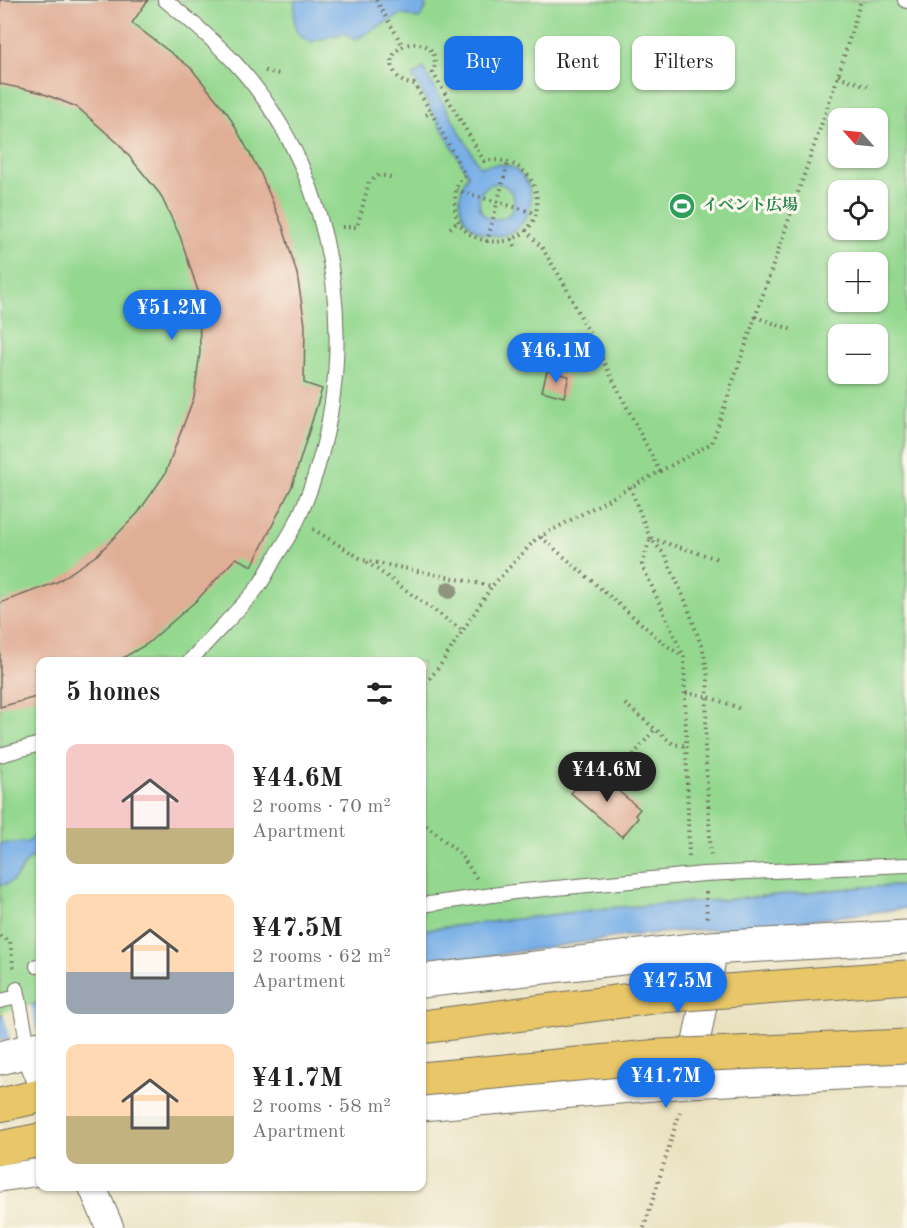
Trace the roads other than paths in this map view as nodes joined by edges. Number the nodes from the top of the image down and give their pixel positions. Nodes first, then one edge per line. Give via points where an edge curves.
1 (165, 0) edge
2 (194, 657) edge
3 (36, 745) edge
4 (0, 755) edge
5 (907, 865) edge
6 (426, 904) edge
7 (709, 936) junction
8 (907, 937) edge
9 (907, 977) edge
10 (426, 980) edge
11 (0, 1001) edge
12 (426, 1026) edge
13 (907, 1046) edge
14 (27, 1054) edge
15 (907, 1074) edge
16 (426, 1079) edge
17 (686, 1093) junction
18 (36, 1097) edge
19 (0, 1105) edge
20 (426, 1107) edge
21 (36, 1141) edge
22 (0, 1148) edge
23 (36, 1173) edge
24 (0, 1178) edge
25 (94, 1191) edge
26 (110, 1228) edge

1 - 2 lane via 202,29 237,65 260,94 294,152 324,231 334,279 338,332 336,382 320,460 298,519 256,590
3 - 4 lane
5 - 6 lane via 704,874
7 - 8 street
7 - 10 street
7 - 17 street via 711,965
9 - 12 highway, bridge via 661,996
11 - 14 lane via 18,998
13 - 16 highway, bridge via 660,1056
15 - 17 street
17 - 20 street
18 - 19 highway
21 - 22 highway
23 - 24 street
25 - 26 street

